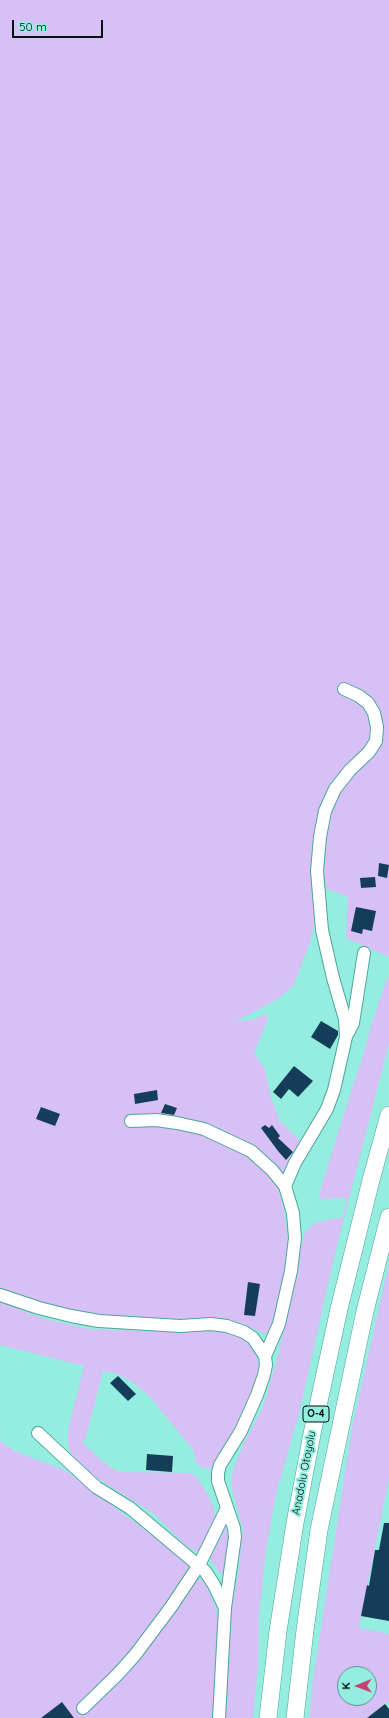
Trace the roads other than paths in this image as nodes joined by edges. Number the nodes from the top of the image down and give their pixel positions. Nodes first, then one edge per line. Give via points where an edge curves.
1 (344, 689) dead end
2 (364, 953) dead end
3 (346, 1037) junction
4 (389, 1115) edge
5 (131, 1121) dead end
6 (285, 1186) junction
7 (389, 1216) edge
8 (0, 1294) edge
9 (265, 1356) junction
10 (38, 1433) dead end
11 (227, 1508) junction
12 (199, 1565) junction
13 (225, 1608) junction
14 (83, 1708) dead end
15 (219, 1718) edge
16 (268, 1718) edge
17 (295, 1718) edge

1 - 3 street via 368,703 374,713 377,727 376,741 369,752 335,789 325,811 320,838 317,871 322,930 345,1019
2 - 3 street via 353,1023
3 - 6 street via 327,1109 297,1158
4 - 16 highway, Anadolu Otoyolu / O-4 via 339,1309 313,1429 278,1631
5 - 6 street via 156,1120 204,1129 251,1151
6 - 9 street via 293,1213 295,1238 291,1271 279,1324
7 - 17 highway, O-4 via 364,1318 320,1530
8 - 9 street via 39,1308 99,1321 180,1326 211,1324 236,1328 248,1335
9 - 11 street via 264,1375 257,1395 218,1474
10 - 12 street via 96,1487 130,1508
11 - 12 street
11 - 13 street via 235,1537
12 - 13 street via 214,1585
12 - 14 street via 135,1655
13 - 15 street

